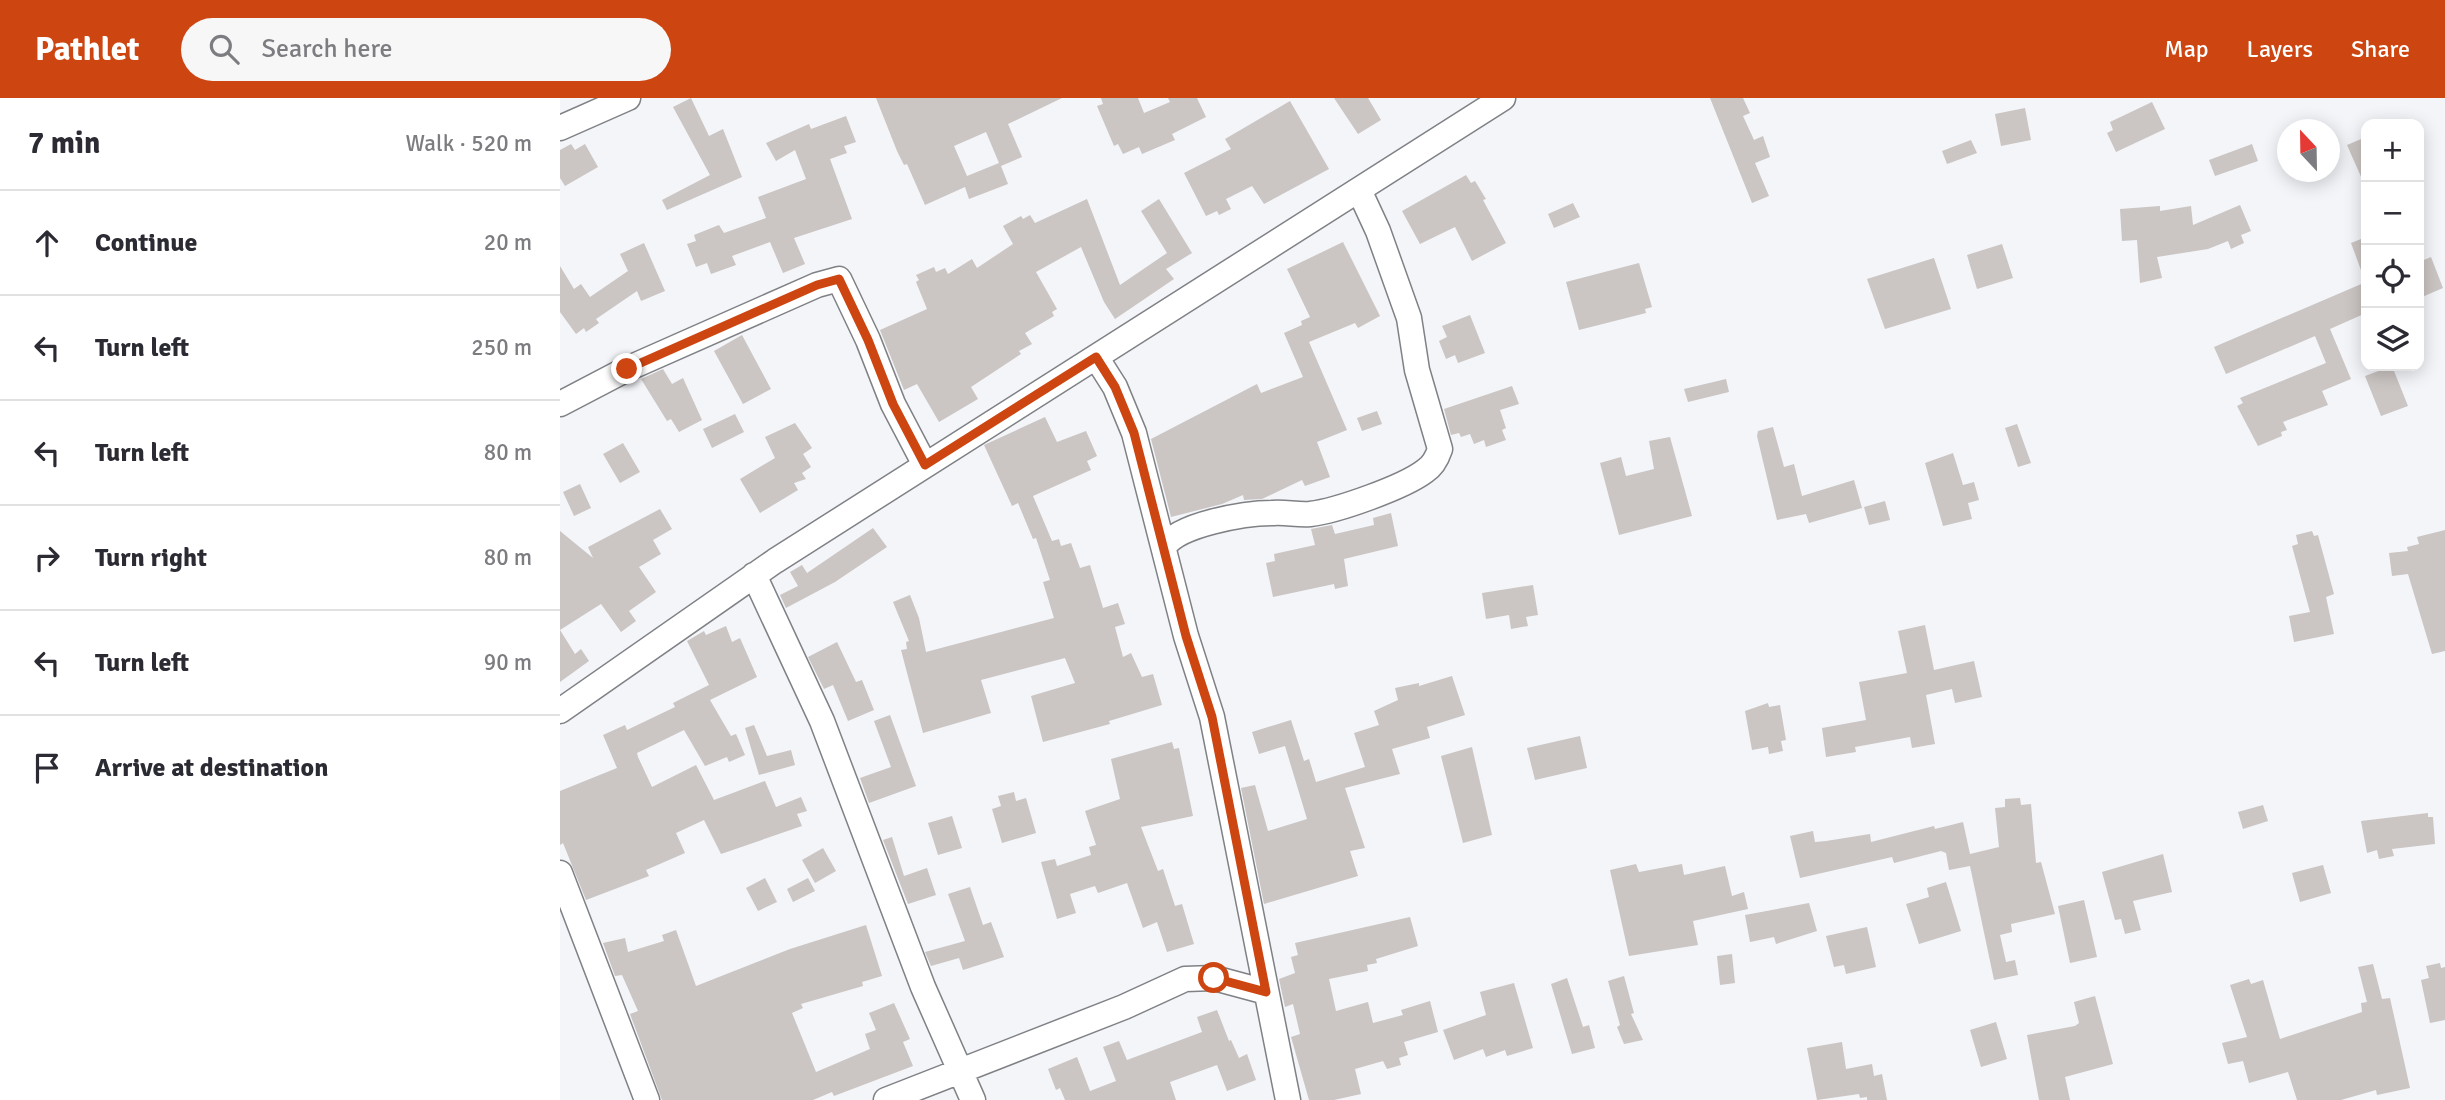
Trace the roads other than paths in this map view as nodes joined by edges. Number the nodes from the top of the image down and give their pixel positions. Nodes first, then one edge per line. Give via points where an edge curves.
1 (628, 98) edge
2 (1503, 98) edge
3 (560, 128) edge
4 (1359, 190) junction
5 (1096, 357) junction
6 (560, 404) edge
7 (925, 465) junction
8 (1164, 547) junction
9 (754, 575) junction
10 (560, 711) edge
11 (560, 873) edge
12 (1266, 992) junction
13 (960, 1071) junction
14 (648, 1100) edge
15 (886, 1100) edge
16 (973, 1100) edge
17 (1288, 1100) edge

1 - 3 street
2 - 4 street
4 - 5 street
4 - 8 street via 1409,318 1417,370 1440,449 1436,460 1406,482 1341,507 1313,514 1273,513 1218,521 1182,531
5 - 7 street
5 - 8 street via 1115,387 1134,433
6 - 7 street via 627,369 839,279
7 - 9 street
8 - 12 street via 1215,730
9 - 10 street
9 - 13 street via 822,721
11 - 14 street
12 - 13 street via 1214,978 1185,979
12 - 17 street
13 - 15 street
13 - 16 street

